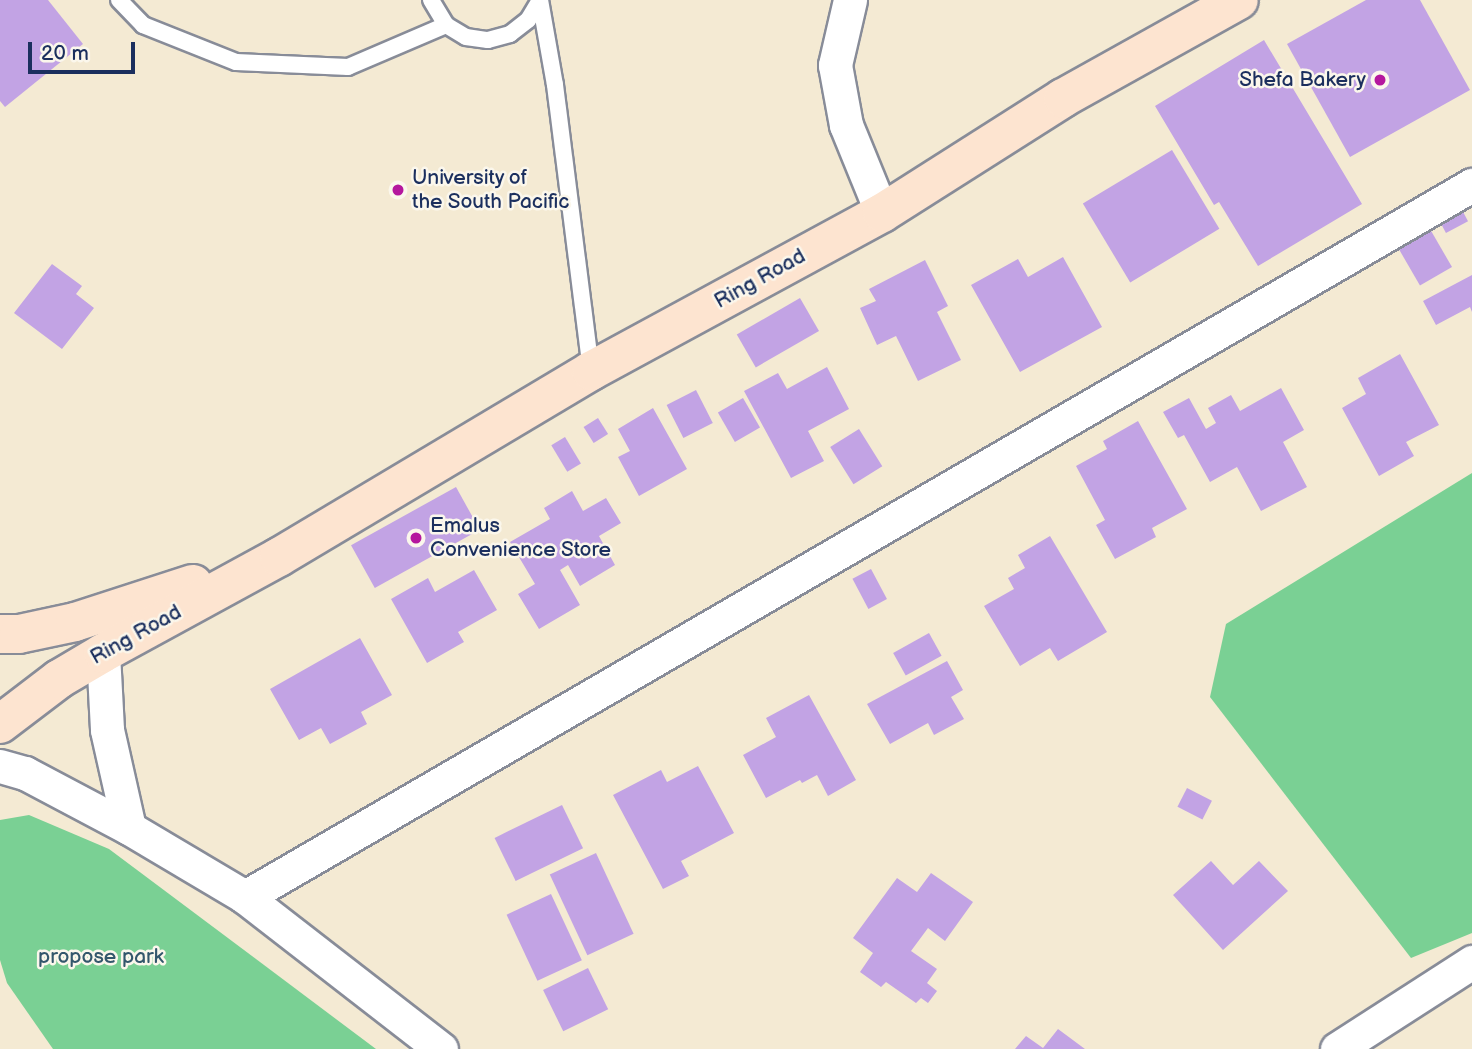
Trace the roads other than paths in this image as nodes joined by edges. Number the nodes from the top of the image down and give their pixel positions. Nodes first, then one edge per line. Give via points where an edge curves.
1 (119, 0) edge
2 (431, 0) edge
3 (540, 0) edge
4 (850, 0) edge
5 (1239, 0) edge
6 (446, 26) junction
7 (1472, 184) edge
8 (881, 213) junction
9 (591, 371) junction
10 (279, 557) junction
11 (0, 634) edge
12 (103, 653) junction
13 (0, 724) edge
14 (0, 766) edge
15 (129, 828) junction
16 (245, 897) junction
17 (1472, 961) edge
18 (441, 1049) edge
19 (1337, 1049) edge

1 - 6 lane via 143,25 236,62 348,67
2 - 6 lane
3 - 6 lane via 528,20 510,34 488,40 466,37
3 - 9 lane
4 - 8 street via 835,65 846,125
5 - 8 main road, Ring Road via 1063,98
7 - 16 street
8 - 9 main road, Ring Road
9 - 10 main road, Ring Road
10 - 11 main road, Ring Road via 75,622
10 - 12 main road, Ring Road
12 - 13 main road, Ring Road
12 - 15 street via 107,730
14 - 15 street via 25,773
15 - 16 street
16 - 18 street
17 - 19 street

